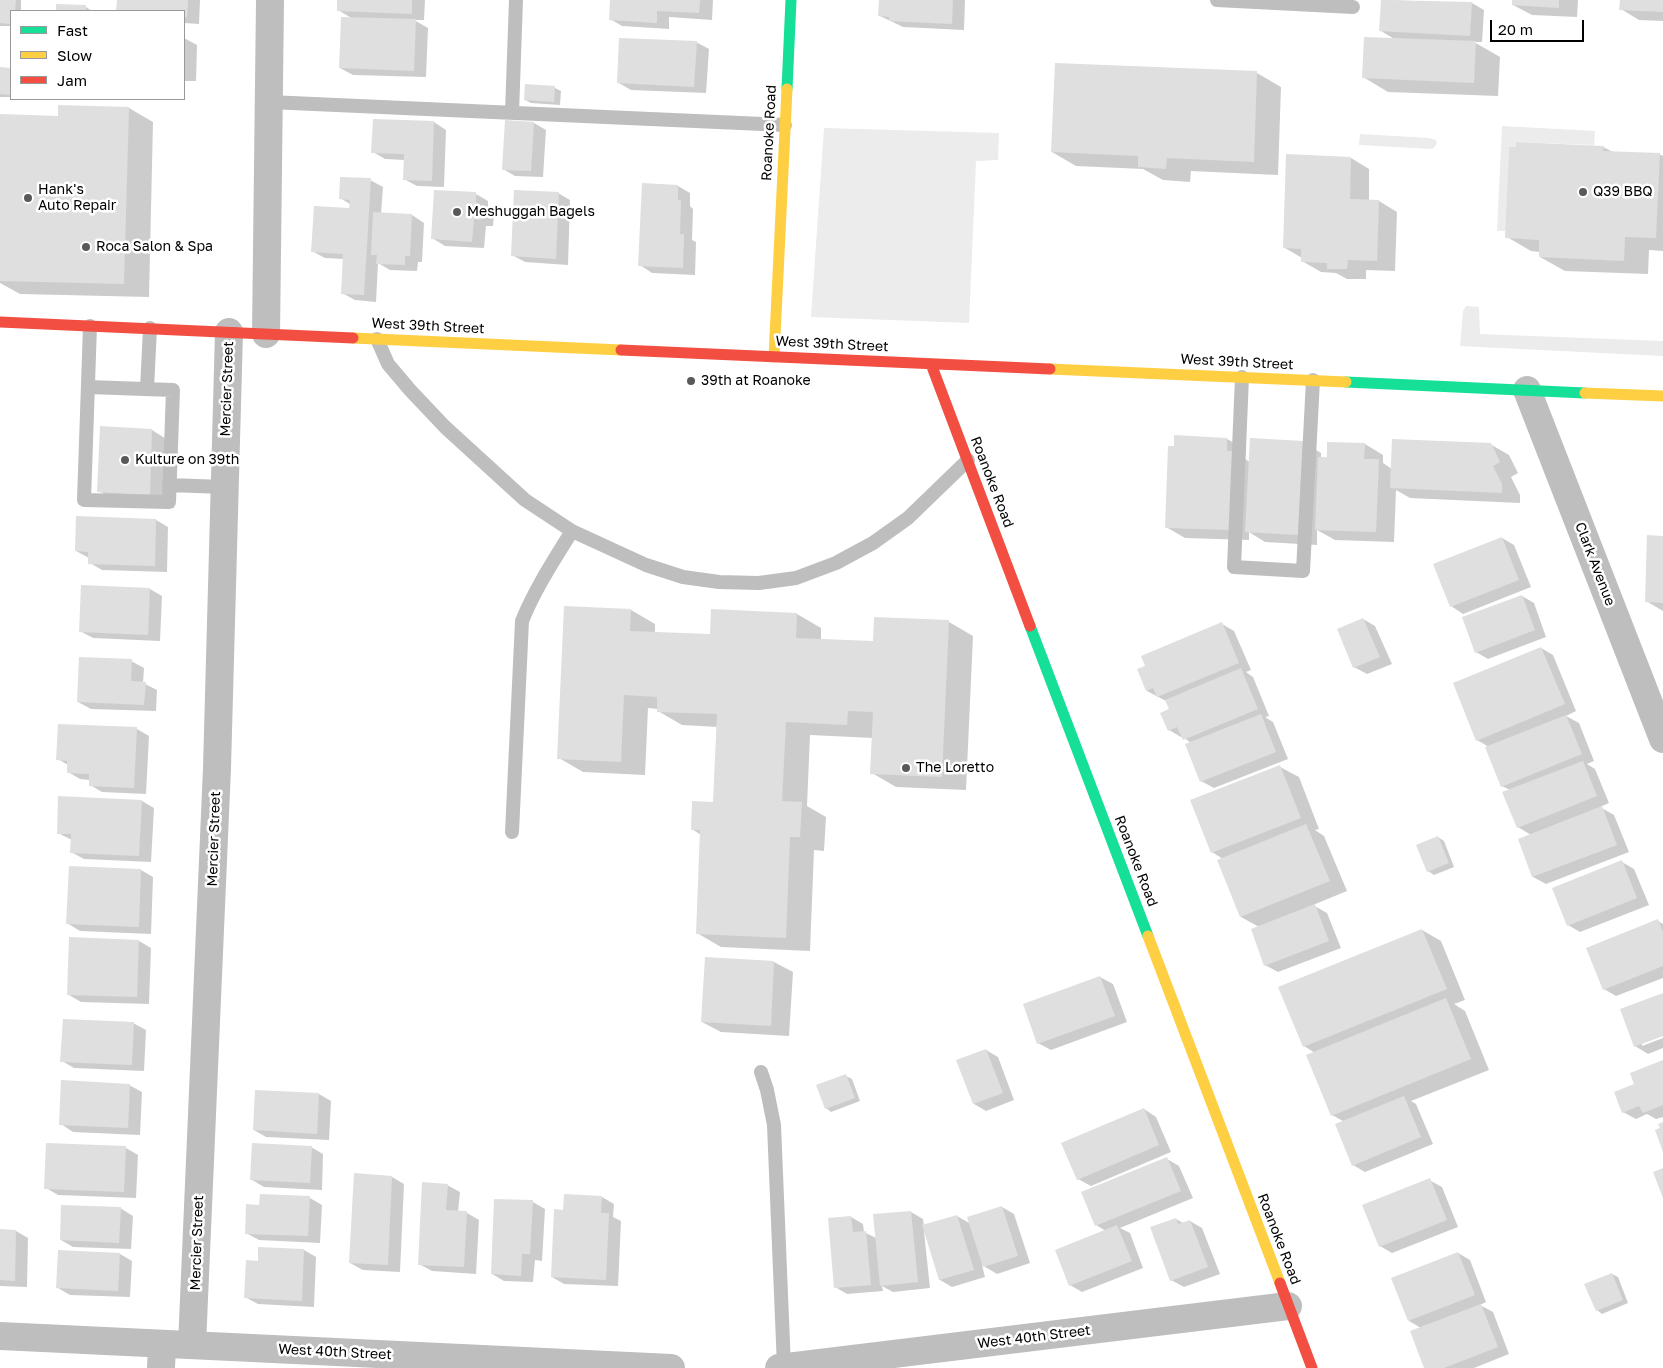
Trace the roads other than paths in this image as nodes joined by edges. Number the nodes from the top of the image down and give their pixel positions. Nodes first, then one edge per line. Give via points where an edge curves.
1 (270, 0) edge
2 (516, 0) edge
3 (791, 0) edge
4 (1217, 0) edge
5 (1353, 7) dead end
6 (269, 102) junction
7 (512, 113) junction
8 (785, 125) junction
9 (0, 322) edge
10 (90, 326) junction
11 (150, 328) junction
12 (229, 332) junction
13 (266, 334) junction
14 (377, 339) junction
15 (774, 356) junction
16 (932, 364) junction
17 (1242, 377) junction
18 (1313, 380) junction
19 (88, 387) junction
20 (147, 389) junction
21 (1527, 390) junction
22 (1663, 396) edge
23 (968, 460) junction
24 (169, 485) junction
25 (224, 487) junction
26 (572, 531) junction
27 (1663, 739) edge
28 (512, 832) dead end
29 (761, 1072) dead end
30 (1288, 1306) junction
31 (0, 1336) edge
32 (192, 1345) junction
33 (161, 1356) edge
34 (671, 1368) edge
35 (782, 1368) edge
36 (1312, 1368) edge

1 - 6 street
2 - 7 lane
3 - 8 main road, Roanoke Road
4 - 5 lane
6 - 7 lane
6 - 13 street
7 - 8 lane
8 - 15 main road, Roanoke Road
9 - 10 main road, West 39th Street
10 - 11 main road, West 39th Street
10 - 19 lane
11 - 12 main road, West 39th Street
11 - 20 lane
12 - 13 main road, West 39th Street
12 - 25 street, Mercier Street
13 - 14 main road, West 39th Street
14 - 15 main road, West 39th Street
14 - 26 lane via 388,364 445,427 525,500
15 - 16 main road, West 39th Street
16 - 17 main road, West 39th Street
16 - 23 main road, Roanoke Road
17 - 18 main road, West 39th Street
17 - 18 lane via 1234,567 1303,571
18 - 21 main road, West 39th Street
19 - 20 lane
19 - 24 lane via 84,500 169,502
20 - 24 lane via 173,390
21 - 22 main road, West 39th Street
21 - 27 street, Clark Avenue
23 - 26 lane via 908,518 873,544 796,578 741,583 683,577 646,565
23 - 30 main road, Roanoke Road
24 - 25 lane
25 - 32 street, Mercier Street via 217,768
26 - 28 lane via 522,621
29 - 35 lane via 774,1125
30 - 35 street, West 40th Street
30 - 36 main road, Roanoke Road
31 - 33 street, West 40th Street
32 - 33 street, West 40th Street
32 - 34 street, West 40th Street

